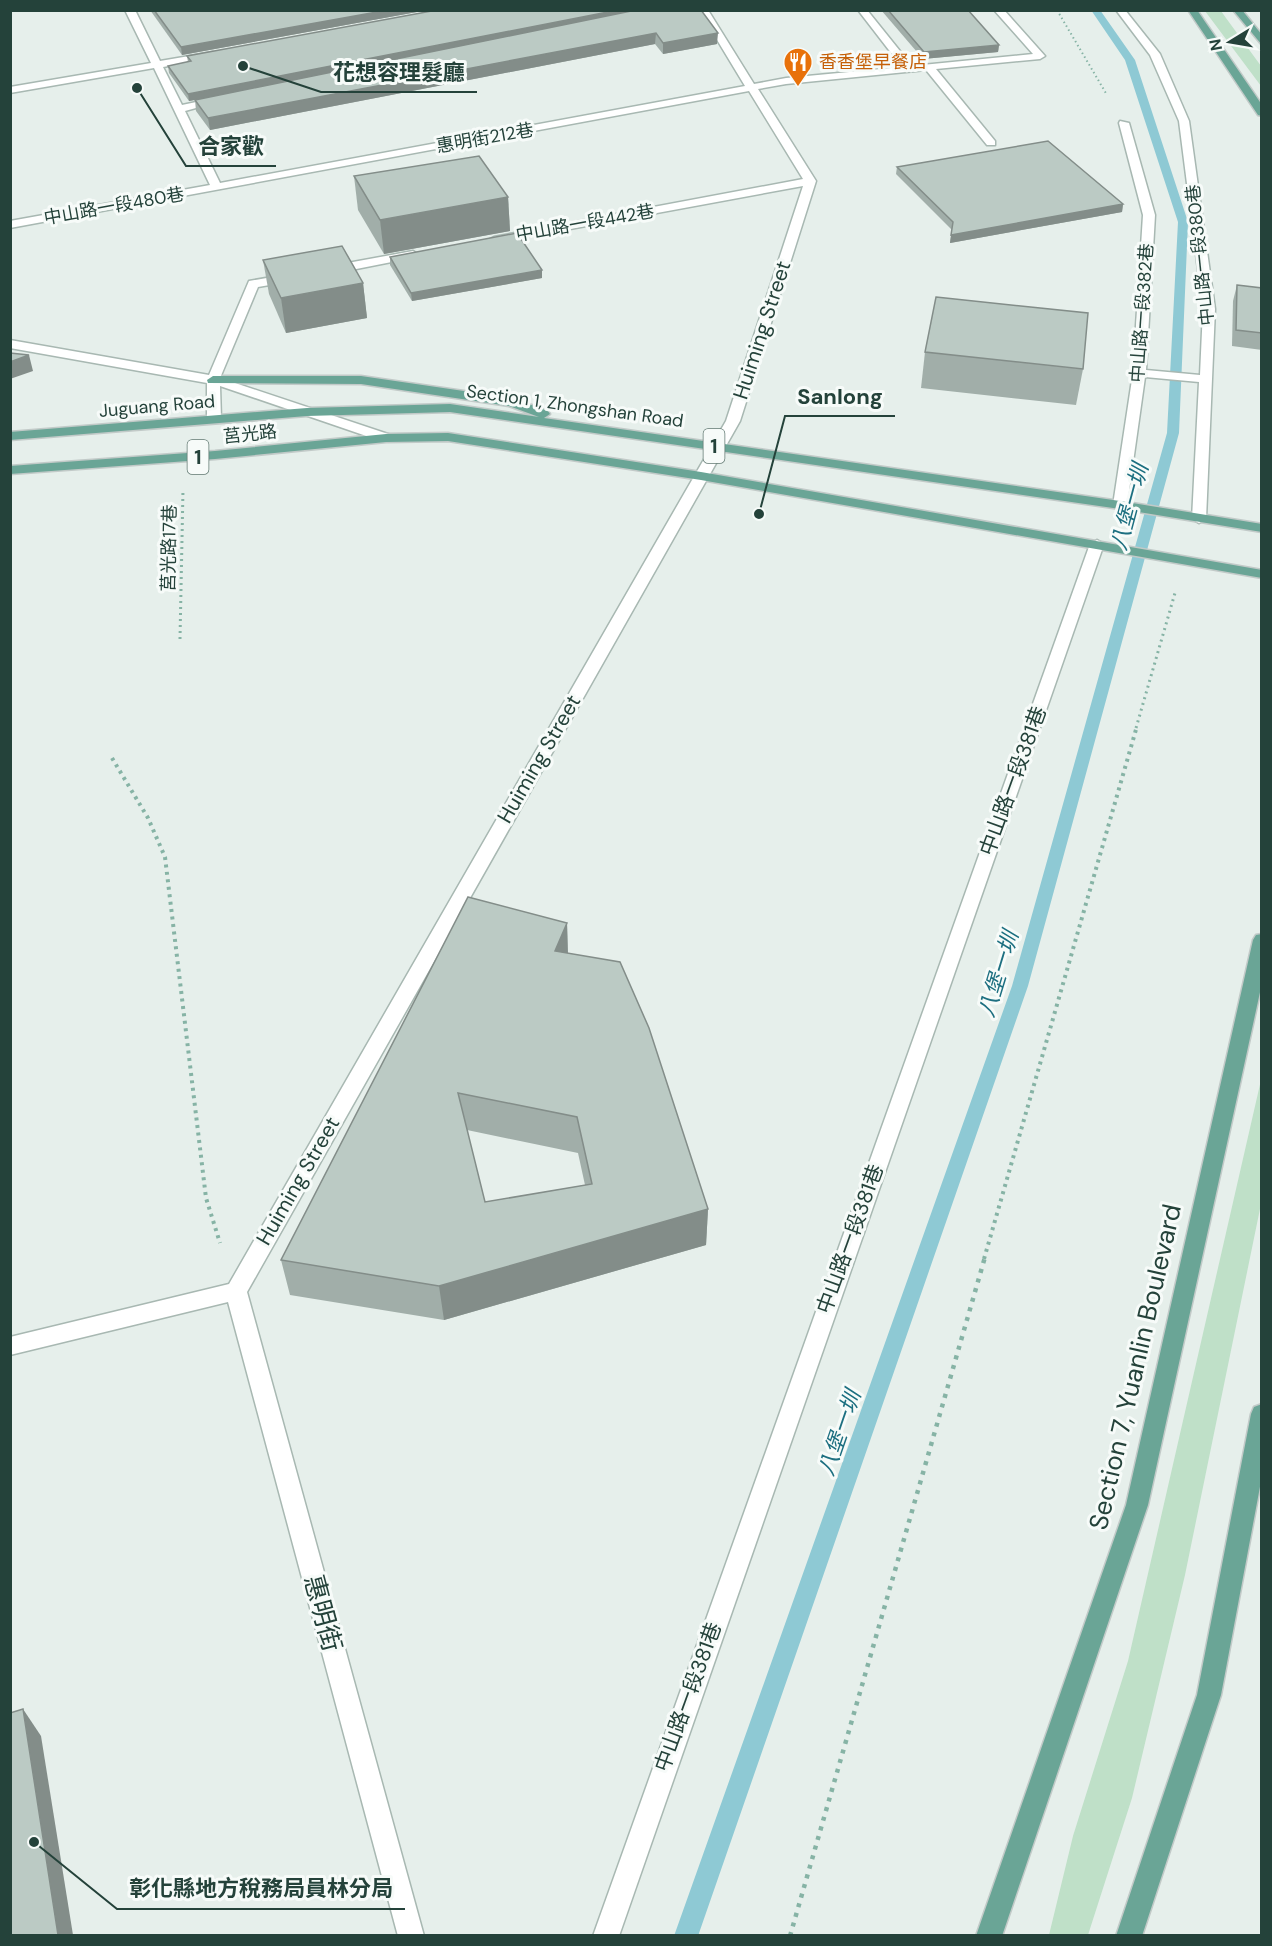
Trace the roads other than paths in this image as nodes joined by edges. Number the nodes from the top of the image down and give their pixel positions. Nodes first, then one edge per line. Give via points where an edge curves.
1 (130, 10) edge
2 (703, 10) edge
3 (862, 10) edge
4 (998, 10) edge
5 (1120, 10) edge
6 (1192, 10) edge
7 (1237, 10) edge
8 (1262, 42) edge
9 (224, 53) edge
10 (155, 65) junction
11 (929, 67) junction
12 (909, 69) junction
13 (752, 89) junction
14 (10, 90) edge
15 (235, 97) edge
16 (177, 109) junction
17 (1262, 113) edge
18 (1124, 123) road end
19 (991, 143) dead end
20 (810, 181) junction
21 (217, 187) junction
22 (10, 225) edge
23 (485, 241) edge
24 (427, 252) edge
25 (323, 272) edge
26 (299, 276) edge
27 (10, 344) edge
28 (1139, 373) junction
29 (1207, 379) junction
30 (213, 380) junction
31 (307, 412) junction
32 (214, 419) junction
33 (572, 426) junction
34 (10, 436) edge
35 (386, 438) junction
36 (718, 447) junction
37 (10, 470) edge
38 (701, 476) junction
39 (1120, 505) junction
40 (1199, 519) junction
41 (1262, 528) edge
42 (1097, 544) junction
43 (1262, 574) edge
44 (1262, 940) edge
45 (236, 1291) junction
46 (10, 1346) edge
47 (1262, 1414) edge
48 (411, 1935) edge
49 (606, 1935) edge
50 (989, 1935) edge
51 (1129, 1935) edge

1 - 10 street
2 - 13 street
3 - 12 street
4 - 11 street, 惠明街212巷 via 1040,56
5 - 29 street, 中山路一段380巷 via 1155,54 1184,121 1209,309
6 - 17 main road
7 - 8 main road
9 - 10 street
10 - 14 street
10 - 16 street
11 - 12 street, 惠明街212巷
11 - 19 street
12 - 13 street, 惠明街212巷 via 786,81
13 - 20 street
13 - 21 street, 惠明街212巷
15 - 16 street
16 - 21 street
18 - 28 street, 中山路一段382巷 via 1149,215
20 - 23 street, 中山路一段442巷
20 - 36 street, Huiming Street via 733,421
21 - 22 street, 中山路一段480巷
24 - 25 street
26 - 30 street via 253,284
27 - 30 street, Section 1, Zhongshan Road
28 - 29 street
28 - 39 street, 中山路一段382巷
29 - 40 street, 中山路一段380巷
30 - 31 street, Section 1, Zhongshan Road
30 - 32 street
30 - 33 main road via 361,380 512,402
31 - 32 main road, Juguang Road / 1
31 - 33 main road, Section 1, Zhongshan Road / 1 via 450,408
31 - 35 street, Section 1, Zhongshan Road
32 - 34 main road, Juguang Road / 1
33 - 36 main road, Section 1, Zhongshan Road / 1
35 - 37 main road, 莒光路 / 1
35 - 38 main road, Section 1, Zhongshan Road / 1 via 448,437
36 - 38 street, Huiming Street
36 - 39 main road, Section 1, Zhongshan Road / 1
38 - 42 main road, Section 1, Zhongshan Road / 1
38 - 45 street, Huiming Street
39 - 40 main road, 1
40 - 41 main road, 1
42 - 43 main road, 1
42 - 49 street, 中山路一段381巷
44 - 50 main road, Section 7, Yuanlin Boulevard via 1137,1505
45 - 46 street
45 - 48 street, 惠明街
47 - 51 main road via 1209,1695

